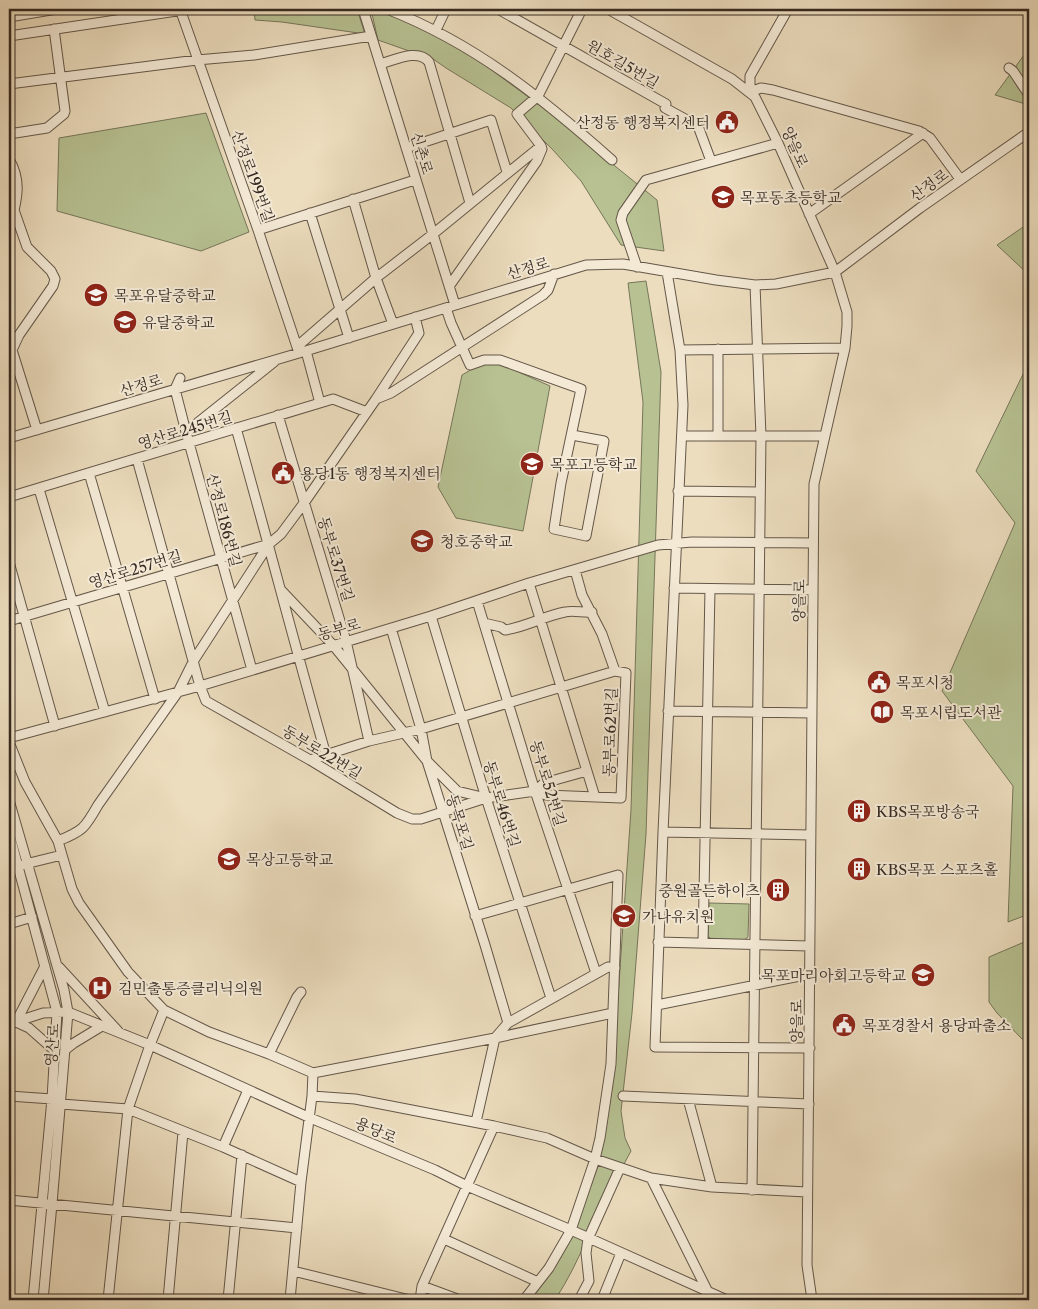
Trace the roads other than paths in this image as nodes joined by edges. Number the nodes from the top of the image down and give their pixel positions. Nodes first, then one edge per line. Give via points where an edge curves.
1 (54, 9) edge
2 (57, 9) edge
3 (183, 9) edge
4 (363, 9) edge
5 (387, 9) edge
6 (446, 9) edge
7 (498, 9) edge
8 (582, 9) edge
9 (608, 9) edge
10 (788, 9) edge
11 (9, 17) edge
12 (54, 29) junction
13 (436, 30) junction
14 (9, 36) edge
15 (371, 36) junction
16 (564, 46) junction
17 (197, 60) junction
18 (380, 64) junction
19 (1009, 68) dead end
20 (61, 77) junction
21 (9, 84) edge
22 (750, 92) junction
23 (1029, 95) edge
24 (538, 96) junction
25 (1029, 132) edge
26 (450, 133) junction
27 (9, 134) edge
28 (926, 136) junction
29 (778, 143) junction
30 (541, 146) junction
31 (406, 148) junction
32 (9, 159) edge
33 (612, 160) dead end
34 (711, 161) junction
35 (507, 172) junction
36 (960, 179) junction
37 (415, 180) junction
38 (353, 199) junction
39 (470, 203) junction
40 (14, 210) junction
41 (310, 213) junction
42 (809, 214) junction
43 (258, 230) junction
44 (9, 232) edge
45 (433, 234) junction
46 (638, 266) junction
47 (667, 272) junction
48 (835, 272) junction
49 (554, 274) junction
50 (376, 278) junction
51 (450, 285) junction
52 (755, 285) junction
53 (455, 305) junction
54 (340, 308) junction
55 (446, 308) junction
56 (415, 317) junction
57 (393, 324) junction
58 (18, 335) junction
59 (9, 337) edge
60 (349, 338) junction
61 (462, 347) junction
62 (844, 348) junction
63 (759, 349) junction
64 (680, 350) junction
65 (718, 350) junction
66 (303, 352) junction
67 (278, 359) junction
68 (180, 378) dead end
69 (175, 389) junction
70 (376, 399) junction
71 (320, 403) junction
72 (367, 412) junction
73 (278, 415) junction
74 (236, 428) junction
75 (37, 430) junction
76 (186, 432) junction
77 (572, 435) junction
78 (682, 436) junction
79 (718, 436) junction
80 (760, 436) junction
81 (824, 436) junction
82 (9, 438) edge
83 (189, 443) junction
84 (137, 459) junction
85 (89, 473) junction
86 (39, 488) junction
87 (678, 491) junction
88 (760, 492) junction
89 (9, 497) edge
90 (304, 503) junction
91 (759, 542) junction
92 (676, 543) junction
93 (813, 543) junction
94 (269, 544) junction
95 (220, 558) junction
96 (9, 562) edge
97 (575, 570) junction
98 (170, 573) junction
99 (528, 583) junction
100 (123, 587) junction
101 (674, 588) junction
102 (710, 588) junction
103 (759, 589) junction
104 (280, 590) junction
105 (812, 590) junction
106 (477, 601) junction
107 (72, 602) junction
108 (232, 602) junction
109 (592, 612) junction
110 (25, 616) junction
111 (431, 616) junction
112 (540, 620) junction
113 (9, 621) edge
114 (484, 623) junction
115 (391, 628) junction
116 (346, 641) junction
117 (333, 645) junction
118 (297, 656) junction
119 (194, 660) junction
120 (252, 670) junction
121 (353, 671) junction
122 (615, 672) junction
123 (200, 686) junction
124 (562, 688) junction
125 (178, 692) junction
126 (155, 698) junction
127 (509, 703) junction
128 (668, 711) junction
129 (707, 711) junction
130 (105, 712) junction
131 (758, 712) junction
132 (811, 714) junction
133 (462, 717) junction
134 (55, 726) junction
135 (420, 729) junction
136 (405, 732) junction
137 (9, 738) edge
138 (9, 742) edge
139 (369, 742) junction
140 (326, 755) junction
141 (310, 760) junction
142 (427, 761) junction
143 (587, 771) junction
144 (535, 791) junction
145 (595, 797) junction
146 (486, 798) junction
147 (9, 800) edge
148 (442, 813) junction
149 (662, 832) junction
150 (705, 832) junction
151 (9, 833) edge
152 (756, 834) junction
153 (810, 835) junction
154 (58, 841) junction
155 (62, 855) junction
156 (27, 863) junction
157 (13, 866) edge
158 (568, 890) junction
159 (519, 904) junction
160 (475, 916) junction
161 (32, 917) junction
162 (9, 924) edge
163 (658, 942) junction
164 (703, 943) junction
165 (755, 944) junction
166 (810, 946) junction
167 (56, 965) junction
168 (45, 966) junction
169 (615, 968) junction
170 (596, 973) junction
171 (810, 974) junction
172 (755, 985) junction
173 (301, 992) dead end
174 (550, 998) junction
175 (657, 1004) junction
176 (164, 1010) junction
177 (57, 1012) junction
178 (68, 1012) junction
179 (613, 1013) junction
180 (12, 1023) edge
181 (508, 1023) junction
182 (102, 1026) junction
183 (120, 1033) junction
184 (495, 1038) junction
185 (150, 1045) junction
186 (754, 1048) junction
187 (810, 1048) junction
188 (55, 1050) junction
189 (65, 1050) junction
190 (269, 1054) junction
191 (313, 1073) junction
192 (248, 1090) junction
193 (9, 1096) edge
194 (312, 1096) junction
195 (623, 1096) dead end
196 (52, 1099) junction
197 (688, 1099) junction
198 (753, 1102) junction
199 (61, 1104) junction
200 (809, 1104) junction
201 (128, 1109) junction
202 (308, 1117) junction
203 (476, 1122) junction
204 (494, 1126) junction
205 (183, 1132) junction
206 (223, 1147) junction
207 (242, 1155) junction
208 (595, 1159) junction
209 (620, 1168) junction
210 (651, 1178) junction
211 (301, 1182) junction
212 (467, 1186) junction
213 (712, 1187) junction
214 (752, 1190) junction
215 (807, 1192) junction
216 (9, 1200) edge
217 (42, 1203) junction
218 (52, 1204) junction
219 (118, 1211) junction
220 (176, 1216) junction
221 (236, 1221) junction
222 (297, 1228) junction
223 (571, 1230) junction
224 (444, 1239) junction
225 (588, 1239) junction
226 (621, 1253) junction
227 (293, 1271) junction
228 (538, 1282) junction
229 (422, 1286) junction
230 (710, 1295) edge
231 (32, 1300) edge
232 (43, 1300) edge
233 (108, 1300) edge
234 (168, 1300) edge
235 (228, 1300) edge
236 (290, 1300) edge
237 (410, 1300) edge
238 (420, 1300) edge
239 (460, 1300) edge
240 (524, 1300) edge
241 (579, 1300) edge
242 (603, 1300) edge
243 (727, 1300) edge
244 (812, 1300) edge

1 - 2 street
1 - 11 street
3 - 12 street
3 - 17 street, 산정로199번길
4 - 15 street, 신촌로
5 - 13 street
6 - 13 street
7 - 16 street, 원호길5번길
8 - 16 street
9 - 22 street, 양을로
10 - 22 street via 750,76
12 - 14 street
12 - 20 street
13 - 24 street
15 - 17 street via 254,55
15 - 18 street, 신촌로
16 - 24 street
16 - 34 street, 원호길5번길 via 698,126
17 - 20 street
17 - 43 street, 산정로199번길
18 - 26 street via 416,55 424,57 429,62
18 - 31 street, 신촌로
19 - 23 street
20 - 21 street
20 - 27 street via 64,114 47,128
22 - 28 street via 761,88 773,90
22 - 29 street, 양을로
24 - 30 street via 518,114
24 - 33 street
25 - 36 street, 산정로
26 - 31 street
26 - 35 street via 491,120
26 - 39 street
28 - 36 street
28 - 42 street
29 - 34 street
29 - 42 street, 양을로
30 - 35 street
30 - 51 street via 537,161
31 - 37 street, 신촌로
32 - 40 street via 17,177
34 - 46 street via 646,180 623,213 621,220
35 - 39 street
36 - 48 street, 산정로
37 - 38 street
37 - 45 street, 신촌로
38 - 41 street
38 - 50 street
39 - 45 street
40 - 44 street
40 - 58 street via 27,247 55,279
41 - 43 street
41 - 54 street
42 - 48 street, 양을로
43 - 66 street, 산정로199번길
45 - 50 street
45 - 51 street, 신촌로
46 - 47 street, 산정로
46 - 49 street, 산정로 via 596,264
47 - 52 street, 산정로
47 - 64 street
48 - 52 street, 산정로
48 - 62 street, 양을로 via 847,312
49 - 53 street, 산정로
49 - 61 street via 543,295
50 - 54 street
50 - 57 street
51 - 53 street, 신촌로
52 - 63 street
53 - 55 street, 산정로
54 - 60 street
54 - 66 street via 300,344
55 - 56 street, 산정로
55 - 61 street
56 - 57 street, 산정로
56 - 70 street via 419,333
57 - 60 street, 산정로
58 - 59 street
58 - 75 street via 13,353
60 - 66 street, 산정로
61 - 70 street
61 - 77 street via 470,365 484,360 500,360 581,389
62 - 63 street
62 - 81 street, 양을로
63 - 65 street
63 - 80 street
64 - 65 street
64 - 78 street
65 - 79 street
66 - 67 street, 산정로
66 - 71 street, 산정로199번길
67 - 69 street, 산정로
67 - 76 street
68 - 69 street
69 - 75 street, 산정로
69 - 76 street, 산정로186번길
70 - 72 street
71 - 72 street, 영산로245번길 via 333,399
71 - 73 street, 영산로245번길
72 - 90 street
73 - 74 street, 영산로245번길
73 - 90 street, 동부로37번길
74 - 83 street, 영산로245번길
74 - 94 street
75 - 82 street, 산정로
76 - 83 street, 산정로186번길
77 - 77 street via 604,441 586,536 554,529
78 - 79 street
78 - 87 street
79 - 80 street
80 - 81 street
80 - 88 street
81 - 93 street, 양을로 via 814,484
83 - 84 street, 영산로245번길
83 - 95 street, 산정로186번길
84 - 85 street, 영산로245번길
84 - 98 street
85 - 86 street, 영산로245번길
85 - 100 street
86 - 89 street, 영산로245번길
86 - 107 street
87 - 88 street
87 - 92 street
88 - 91 street
90 - 94 street via 281,534
90 - 116 street, 동부로37번길
91 - 92 street, 동부로
91 - 93 street, 동부로
91 - 103 street
92 - 97 street, 동부로 via 650,546
92 - 101 street
93 - 105 street, 양을로
94 - 95 street, 영산로257번길
94 - 104 street
94 - 108 street
95 - 98 street, 영산로257번길
95 - 108 street, 산정로186번길
96 - 110 street
97 - 99 street, 동부로
97 - 109 street, 동부로62번길 via 582,595
98 - 100 street, 영산로257번길
98 - 119 street
99 - 106 street, 동부로
99 - 112 street
100 - 107 street, 영산로257번길
100 - 126 street
101 - 102 street
101 - 128 street
102 - 103 street
102 - 129 street
103 - 105 street
103 - 131 street
104 - 117 street
104 - 118 street
105 - 132 street, 양을로
106 - 111 street, 동부로
106 - 114 street, 동부로52번길
107 - 110 street, 영산로257번길
107 - 130 street
108 - 119 street
108 - 120 street, 산정로186번길
109 - 112 street via 567,611
109 - 122 street, 동부로62번길
110 - 113 street, 영산로257번길
110 - 134 street
111 - 115 street, 동부로
111 - 133 street, 동부로46번길
112 - 114 street via 505,630 501,626
112 - 124 street
114 - 127 street, 동부로52번길
115 - 116 street, 동부로
115 - 135 street, 동목포길
116 - 117 street, 동부로
116 - 121 street, 동부로37번길
117 - 118 street, 동부로
117 - 121 street
118 - 120 street, 동부로
118 - 140 street
119 - 123 street
119 - 125 street
120 - 123 street, 동부로
121 - 136 street
121 - 139 street, 동부로37번길
122 - 124 street
122 - 145 street, 동부로62번길 via 626,673 621,798
123 - 125 street, 동부로
123 - 141 street, 동부로22번길 via 206,701
124 - 127 street
124 - 143 street
125 - 126 street, 동부로
125 - 154 street via 87,825
126 - 130 street, 동부로
127 - 133 street
127 - 144 street, 동부로52번길
128 - 129 street
128 - 149 street
129 - 131 street
129 - 150 street
130 - 134 street, 동부로
131 - 132 street
131 - 152 street
132 - 153 street, 양을로
133 - 135 street
133 - 146 street, 동부로46번길
134 - 137 street, 동부로
135 - 136 street
135 - 142 street, 동목포길
136 - 139 street
136 - 142 street
138 - 154 street via 25,782
139 - 140 street
140 - 141 street
141 - 148 street, 동부로22번길 via 402,816 417,819
142 - 146 street via 457,791
142 - 148 street, 동목포길
143 - 144 street via 544,783
143 - 145 street
144 - 145 street via 546,795
144 - 146 street
144 - 158 street, 동부로52번길
146 - 148 street, 동부로22번길
146 - 159 street, 동부로46번길
147 - 156 street, 영산로
148 - 160 street, 동목포길
149 - 150 street
149 - 163 street
150 - 152 street
150 - 164 street
151 - 157 street, 영산로
152 - 153 street
152 - 165 street
153 - 166 street, 양을로
154 - 155 street
155 - 156 street
155 - 176 street via 79,902 128,972
156 - 157 street
156 - 167 street, 영산로
157 - 161 street, 영산로
158 - 159 street
158 - 169 street via 618,875
158 - 170 street, 동부로52번길
159 - 160 street
159 - 174 street, 동부로46번길
160 - 181 street, 동목포길
161 - 162 street
161 - 168 street, 영산로
163 - 164 street
163 - 175 street
164 - 165 street
165 - 166 street
165 - 172 street
166 - 171 street, 양을로
167 - 178 street, 영산로
167 - 183 street
168 - 177 street, 영산로
168 - 180 street
169 - 170 street via 608,967
169 - 179 street
170 - 174 street
171 - 172 street
171 - 187 street, 양을로
172 - 175 street
172 - 186 street
173 - 190 street
174 - 181 street
175 - 186 street via 655,1047
176 - 185 street
176 - 190 street via 210,1032
177 - 178 street, 용당로
177 - 180 street, 용당로
177 - 188 street, 영산로
178 - 182 street, 용당로
178 - 189 street, 영산로
179 - 184 street
179 - 208 street via 609,1088
180 - 188 street via 29,1028
181 - 184 street
182 - 183 street, 용당로
182 - 189 street
183 - 185 street, 용당로
184 - 191 street
184 - 203 street
185 - 192 street, 용당로
185 - 201 street
186 - 187 street
186 - 198 street
187 - 200 street, 양을로
188 - 196 street, 영산로
189 - 199 street, 영산로
190 - 191 street
191 - 194 street
192 - 202 street, 용당로
192 - 206 street
193 - 196 street
194 - 202 street
194 - 203 street via 355,1099
195 - 197 street
196 - 199 street
196 - 217 street, 영산로
197 - 198 street
197 - 213 street
198 - 200 street
198 - 214 street
199 - 201 street
199 - 218 street, 영산로
200 - 215 street, 양을로
201 - 205 street
201 - 219 street
202 - 211 street
202 - 212 street, 용당로
203 - 204 street
204 - 208 street via 547,1138
204 - 212 street
205 - 206 street
205 - 220 street
206 - 207 street
207 - 211 street
207 - 221 street
208 - 209 street
208 - 223 street
209 - 210 street
209 - 225 street
210 - 213 street
210 - 230 street
211 - 222 street
212 - 223 street, 용당로
212 - 224 street
213 - 214 street
214 - 215 street
215 - 244 street, 양을로 via 806,1265
216 - 217 street
217 - 218 street
217 - 231 street, 영산로
218 - 219 street
218 - 232 street, 영산로
219 - 220 street
219 - 233 street
220 - 221 street
220 - 234 street
221 - 222 street
221 - 235 street
222 - 227 street
223 - 225 street, 용당로
223 - 228 street
224 - 228 street
224 - 229 street
225 - 226 street, 용당로
225 - 241 street via 589,1281
226 - 230 street, 용당로
226 - 242 street
227 - 236 street
227 - 237 street
228 - 240 street
229 - 238 street
229 - 239 street
230 - 243 street, 용당로

